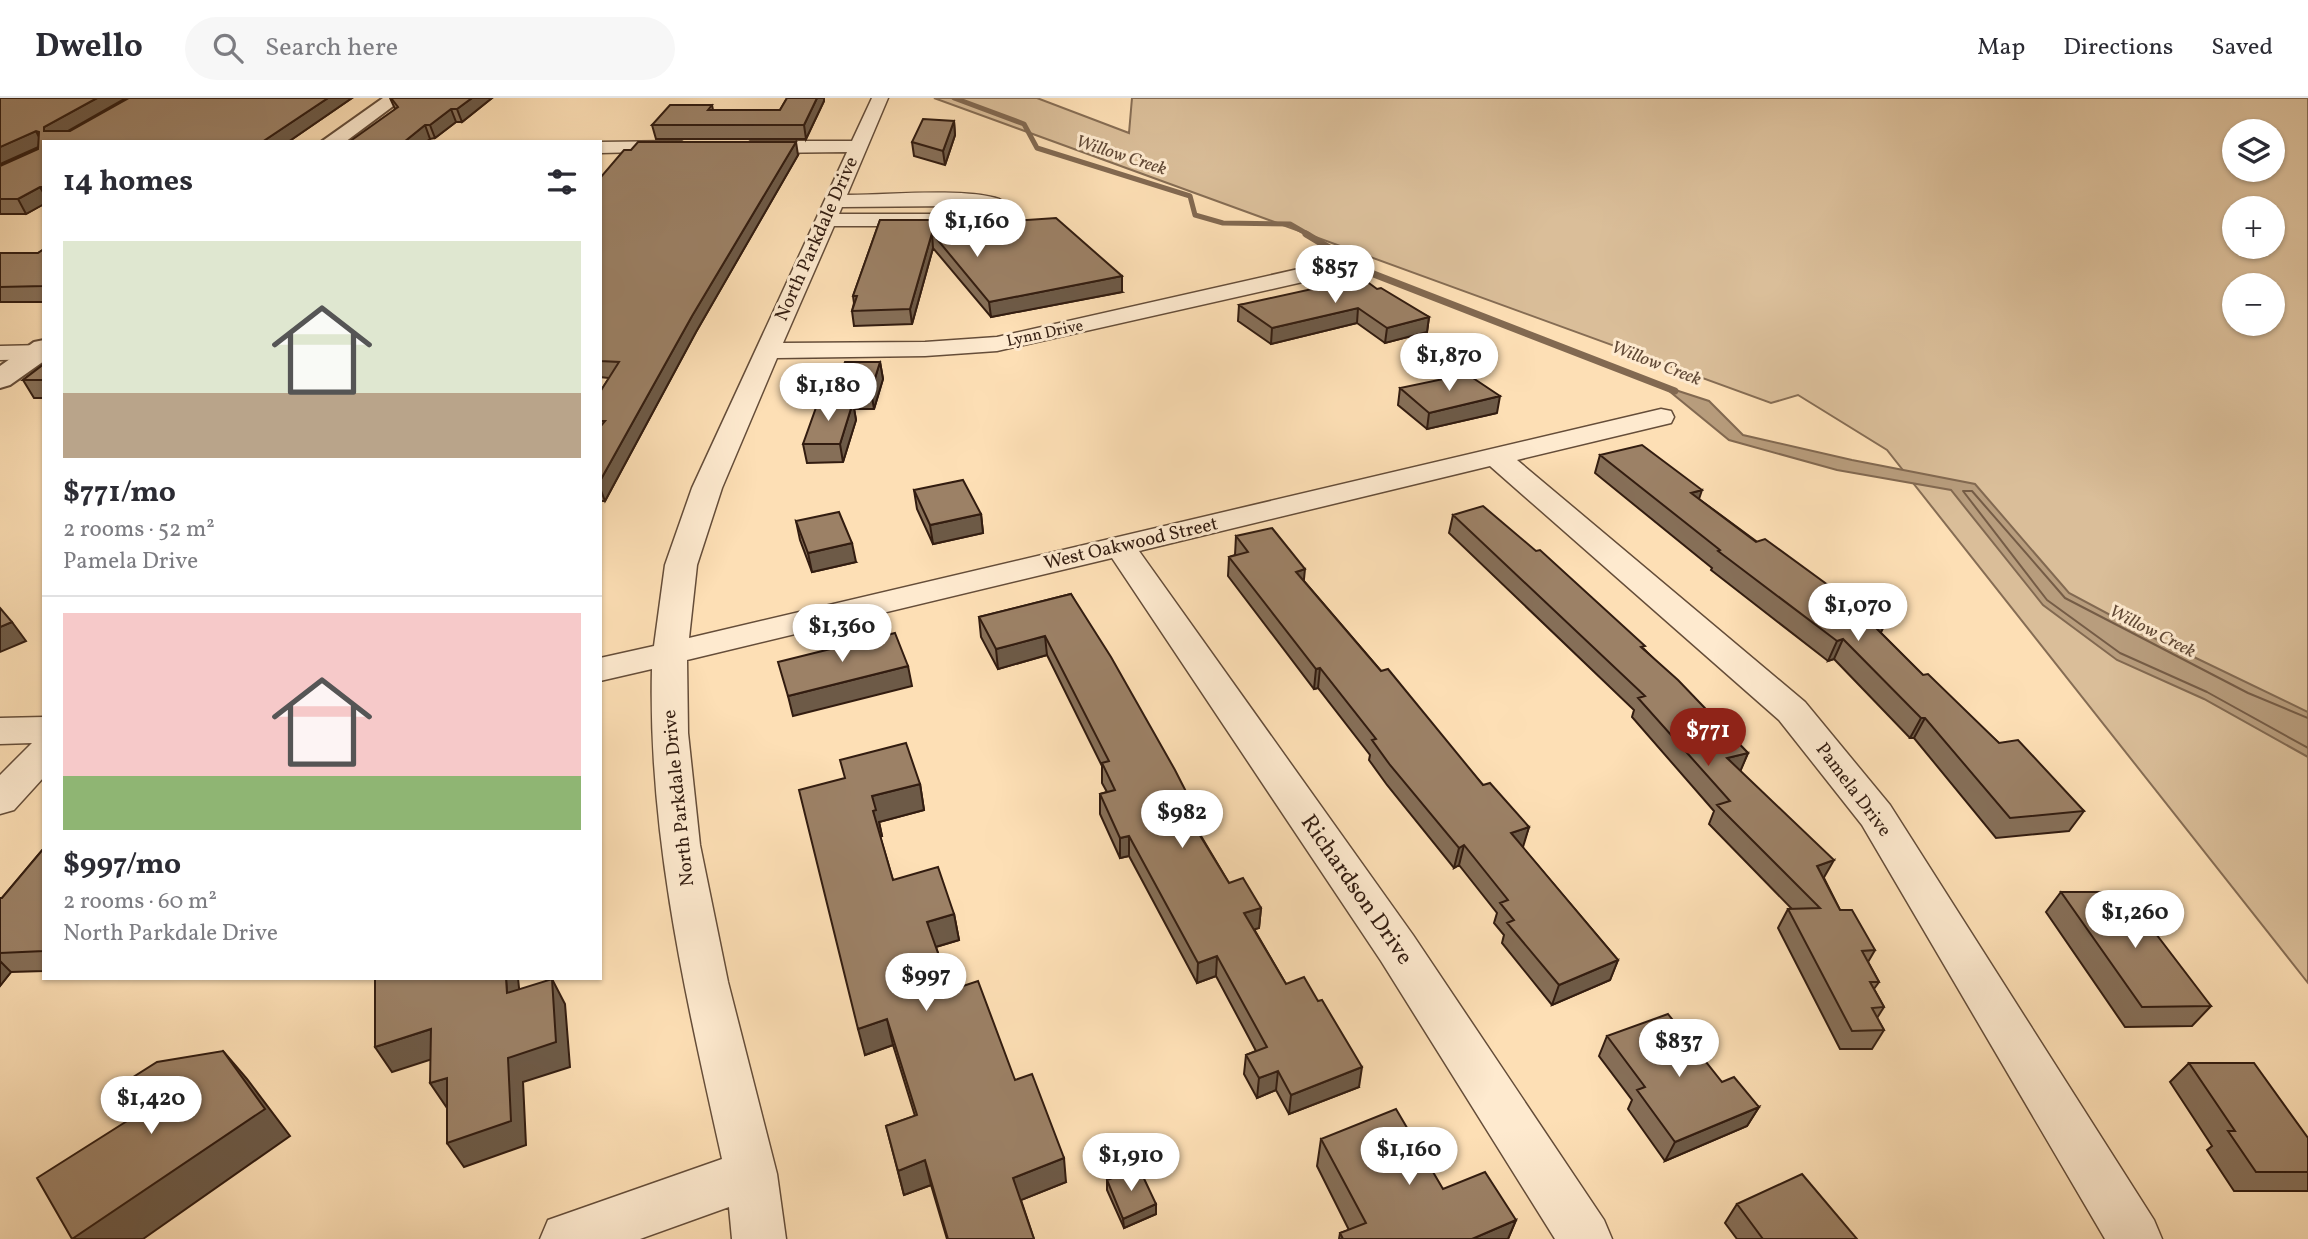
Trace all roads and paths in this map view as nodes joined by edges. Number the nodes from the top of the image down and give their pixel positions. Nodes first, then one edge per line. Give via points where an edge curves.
1 (395, 98) edge
2 (880, 98) edge
3 (334, 140) edge
4 (858, 146) junction
5 (602, 147) edge
6 (695, 147) edge
7 (736, 147) edge
8 (0, 152) edge
9 (42, 152) edge
10 (42, 153) edge
11 (10, 170) edge
12 (830, 211) junction
13 (1315, 272) dead end
14 (42, 351) edge
15 (768, 351) junction
16 (0, 353) edge
17 (0, 379) edge
18 (1661, 417) dead end
19 (1497, 458) junction
20 (1120, 546) junction
21 (670, 654) junction
22 (602, 670) edge
23 (42, 730) edge
24 (0, 732) edge
25 (42, 755) edge
26 (0, 800) edge
27 (751, 1174) junction
28 (567, 1239) edge
29 (759, 1239) edge
30 (1585, 1239) edge
31 (2135, 1239) edge

1 - 3 street
2 - 4 street, North Parkdale Drive
4 - 7 street
4 - 12 street, North Parkdale Drive
5 - 6 street
8 - 9 street
10 - 11 street
12 - 12 street via 966,220 993,215 998,208 993,203 953,200
12 - 15 street, North Parkdale Drive
13 - 15 street, Lynn Drive via 978,347
14 - 16 street
14 - 17 street
15 - 21 street, North Parkdale Drive via 707,488 681,565
18 - 19 street, West Oakwood Street
19 - 20 street, West Oakwood Street
19 - 31 street, Pamela Drive via 1792,711 1877,815
20 - 21 street, West Oakwood Street
20 - 30 street, Richardson Drive via 1397,948
21 - 22 street, West Oakwood Street
21 - 27 street, North Parkdale Drive via 669,733 680,845 705,982
23 - 24 street
25 - 26 street
27 - 28 street
27 - 29 street, North Parkdale Drive

